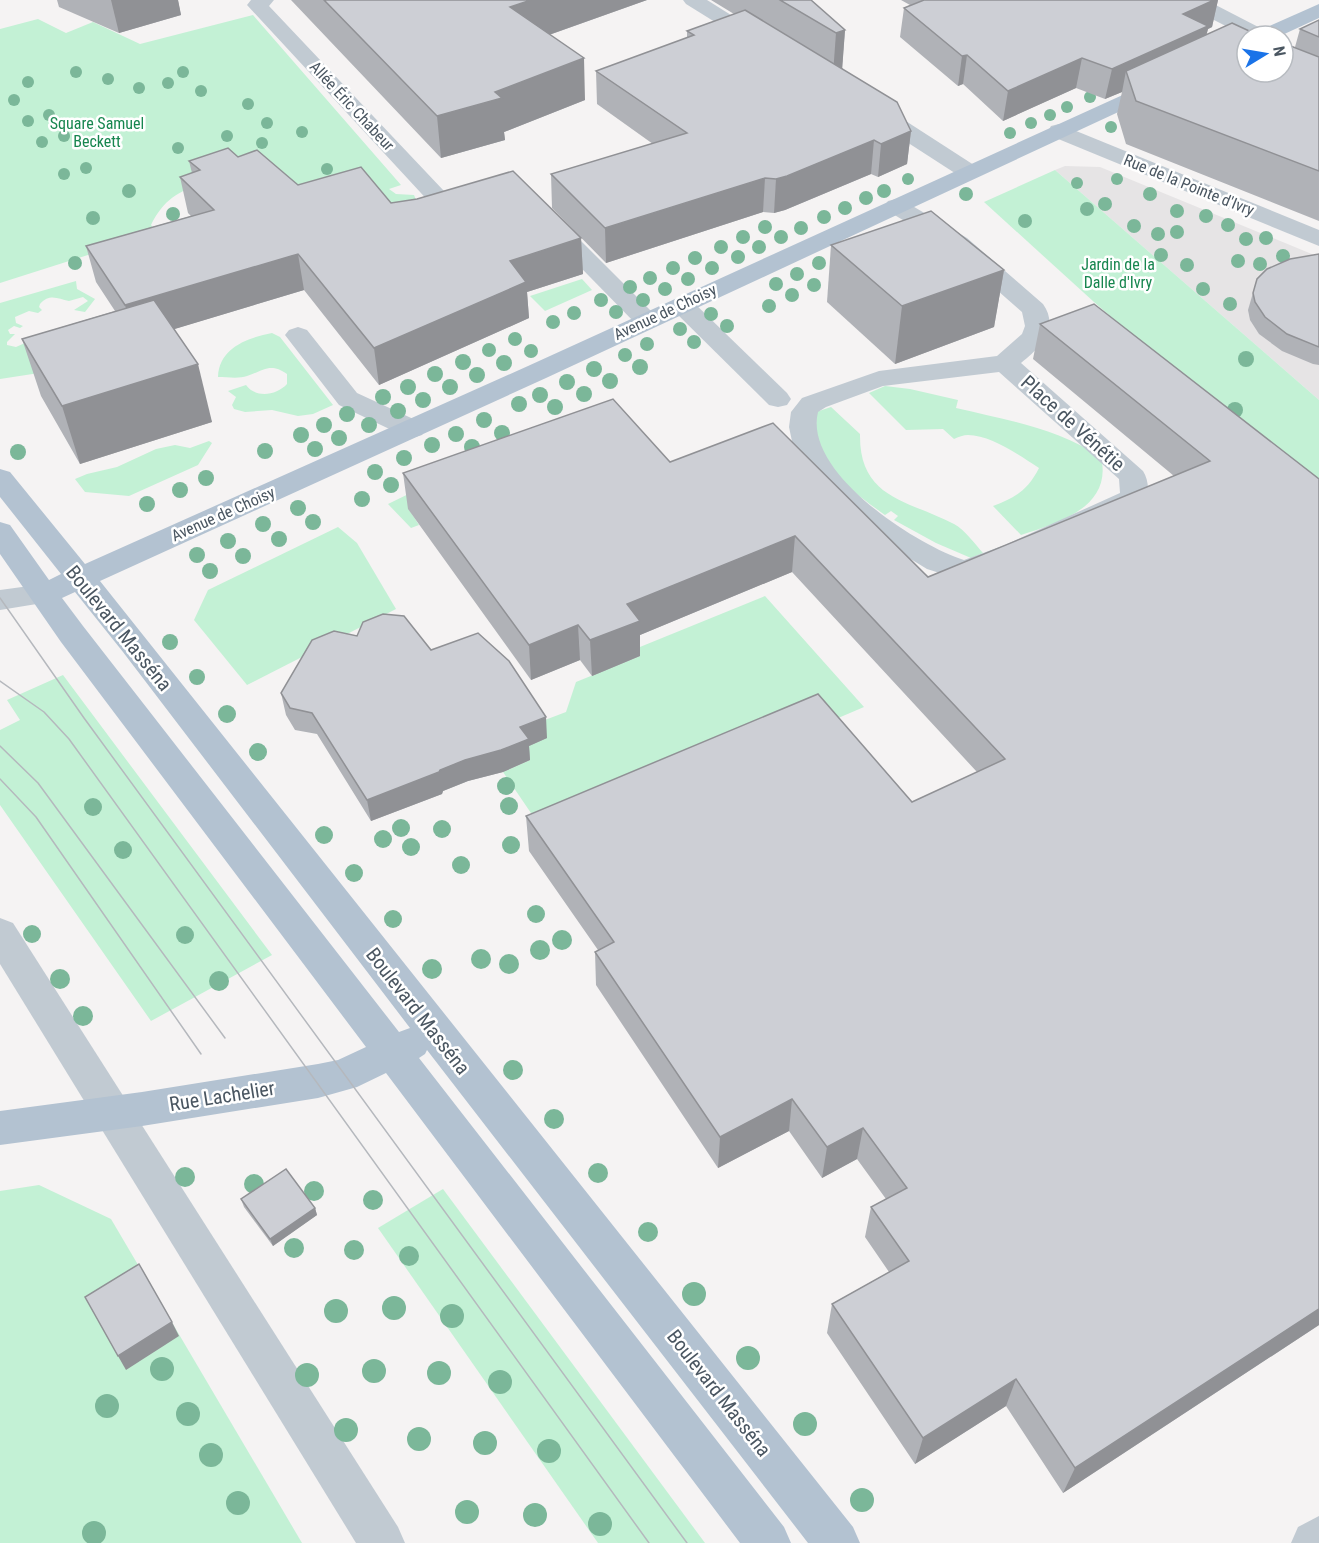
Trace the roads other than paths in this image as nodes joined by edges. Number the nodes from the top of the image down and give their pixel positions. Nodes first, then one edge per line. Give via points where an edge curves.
1 (264, 0) edge
2 (693, 0) edge
3 (1190, 0) edge
4 (1319, 10) edge
5 (1238, 24) edge
6 (1288, 24) edge
7 (773, 50) edge
8 (1183, 73) edge
9 (853, 98) edge
10 (1059, 131) junction
11 (969, 172) junction
12 (396, 187) dead end
13 (433, 193) junction
14 (896, 206) junction
15 (537, 210) edge
16 (430, 222) edge
17 (1319, 239) edge
18 (682, 305) junction
19 (647, 321) junction
20 (298, 335) dead end
21 (1005, 363) junction
22 (778, 399) dead end
23 (412, 429) junction
24 (0, 478) edge
25 (0, 532) edge
26 (81, 578) junction
27 (44, 594) junction
28 (0, 600) edge
29 (0, 933) edge
30 (434, 1030) junction
31 (394, 1053) junction
32 (114, 1112) junction
33 (0, 1128) edge
34 (1319, 1539) edge
35 (382, 1543) edge
36 (768, 1543) edge
37 (837, 1543) edge
38 (1314, 1543) edge

1 - 13 street, Allée Éric Chabeur via 257,5
2 - 7 street
3 - 5 street
4 - 6 main road
8 - 10 main road, Avenue de Choisy
9 - 11 street
10 - 11 main road, Avenue de Choisy
10 - 17 street, Rue de la Pointe d'Ivry
11 - 14 main road, Avenue de Choisy
12 - 13 street
13 - 16 street, Allée Éric Chabeur via 465,211
14 - 18 main road, Avenue de Choisy
14 - 21 street, Place de Vénétie via 958,243 1034,309 1040,320 1038,328 1032,339
15 - 19 street
18 - 19 main road, Avenue de Choisy
18 - 22 street
19 - 23 main road, Avenue de Choisy
20 - 23 street via 348,399
21 - 21 street, Place de Vénétie via 1133,477 1134,498 965,571 936,561 876,525 809,457 803,435 803,414 808,406 879,379
23 - 26 main road, Avenue de Choisy
24 - 26 main road, Boulevard Masséna
25 - 27 main road, Boulevard Masséna
26 - 27 main road, Avenue de Choisy
26 - 30 main road, Boulevard Masséna
27 - 28 street
27 - 31 main road, Boulevard Masséna
29 - 32 street
30 - 31 main road, Rue Lachelier
30 - 37 main road, Boulevard Masséna
31 - 32 main road, Rue Lachelier via 344,1075 318,1081
31 - 36 main road, Boulevard Masséna
32 - 33 main road, Rue Lachelier
32 - 35 street
34 - 38 street

